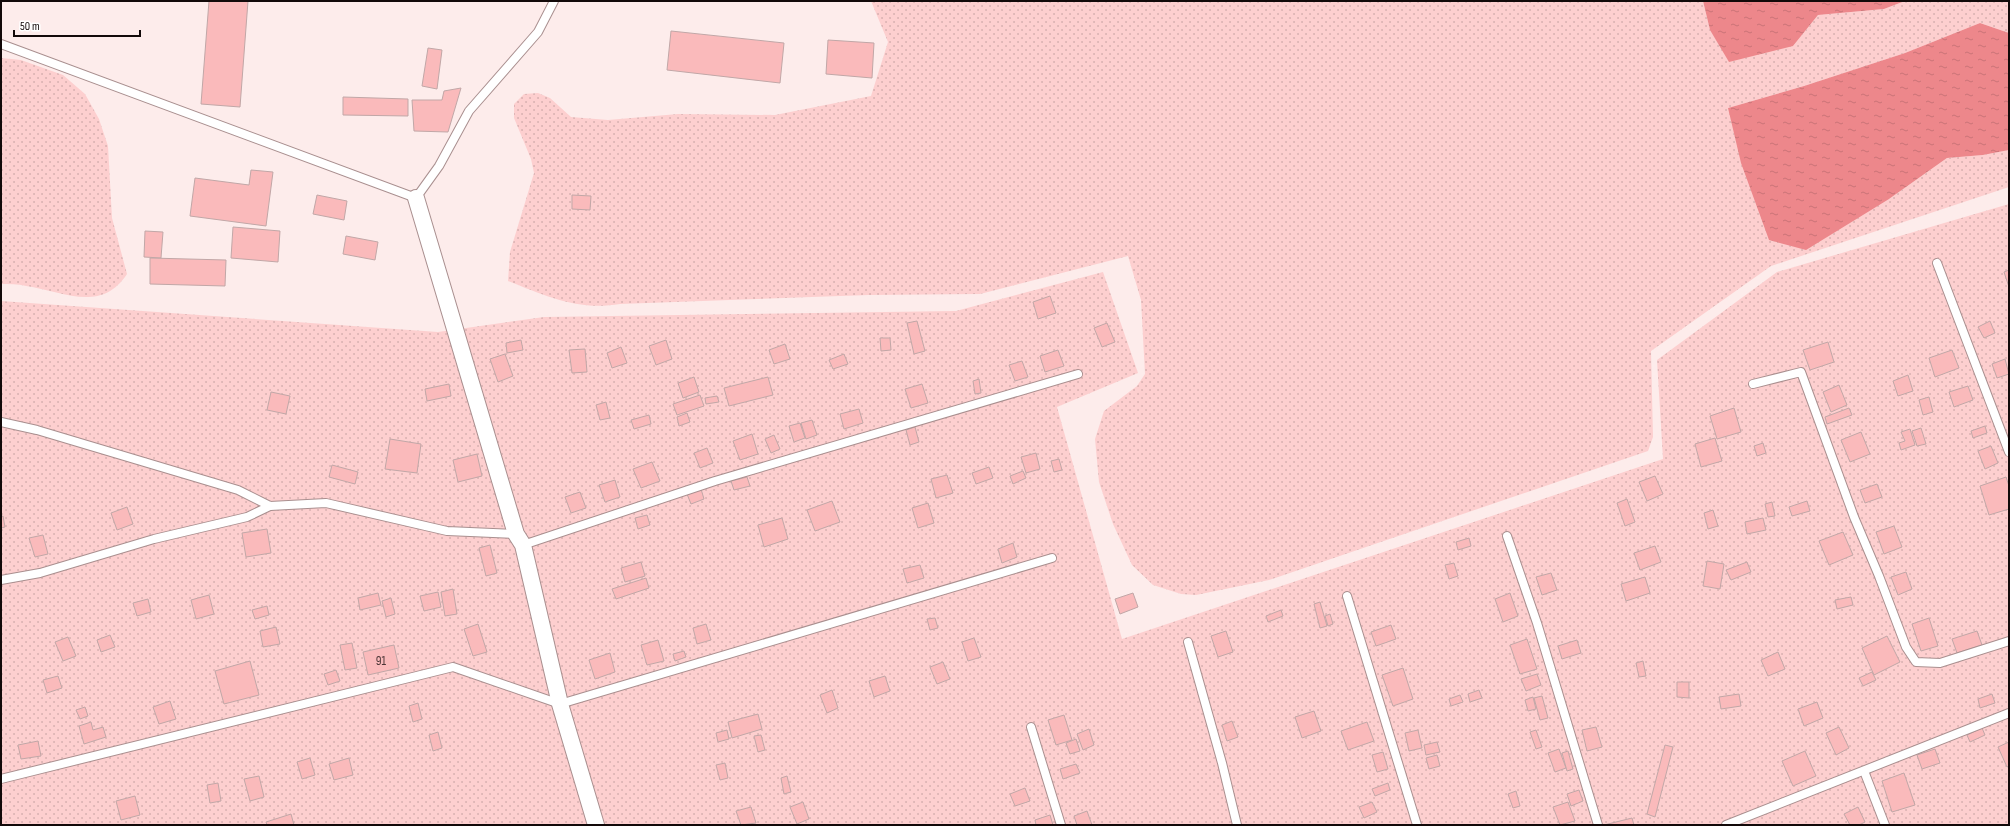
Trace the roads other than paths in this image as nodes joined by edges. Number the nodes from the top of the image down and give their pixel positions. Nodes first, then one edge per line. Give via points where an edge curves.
1 (554, 1) edge
2 (1, 44) edge
3 (416, 198) junction
4 (1938, 263) dead end
5 (1078, 374) dead end
6 (1753, 384) dead end
7 (1, 422) edge
8 (2009, 452) edge
9 (270, 506) junction
10 (1507, 536) dead end
11 (520, 539) junction
12 (1052, 558) dead end
13 (1, 580) edge
14 (1347, 596) dead end
15 (2009, 641) edge
16 (1188, 642) dead end
17 (560, 704) junction
18 (2009, 713) edge
19 (1031, 727) dead end
20 (1864, 771) junction
21 (1, 779) edge
22 (593, 824) edge
23 (1061, 825) edge
24 (1237, 825) edge
25 (1417, 825) edge
26 (1598, 825) edge
27 (1726, 825) edge
28 (1885, 825) edge

1 - 3 lane via 538,32 469,111 439,166
2 - 3 lane
3 - 11 street
4 - 8 lane
5 - 11 lane
6 - 15 lane via 1801,372 1854,517 1906,647 1916,662 1940,663
7 - 9 lane via 37,430 238,490
9 - 11 lane via 326,503 447,531
9 - 13 lane via 247,518 154,539 40,573
10 - 26 lane via 1537,624
11 - 17 street
12 - 17 lane
14 - 25 lane
16 - 24 lane
17 - 21 lane via 453,667
17 - 22 street
18 - 20 lane
19 - 23 lane
20 - 27 lane
20 - 28 lane

